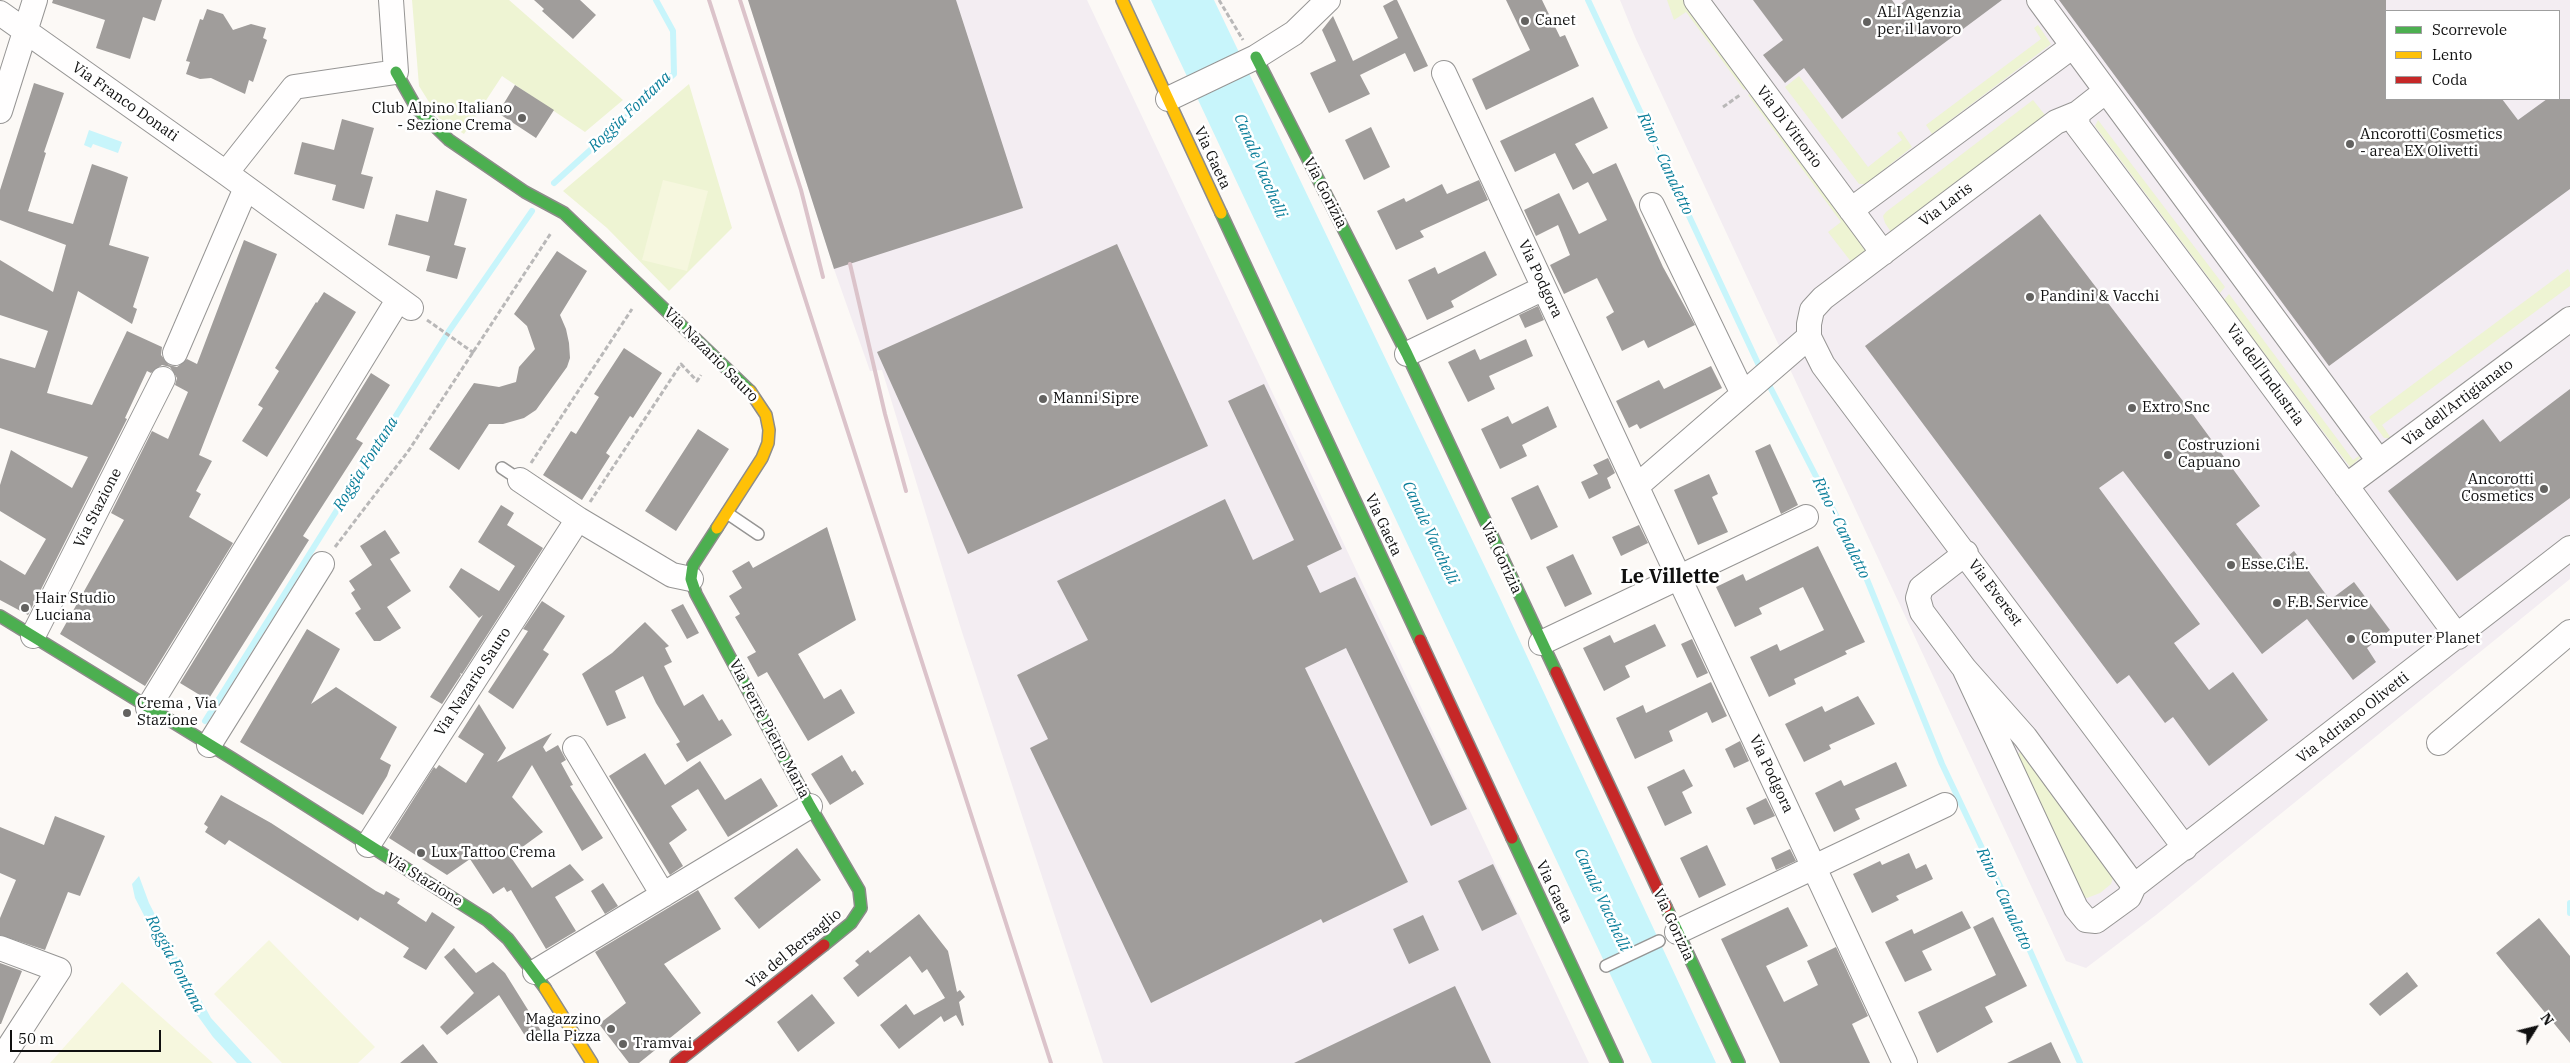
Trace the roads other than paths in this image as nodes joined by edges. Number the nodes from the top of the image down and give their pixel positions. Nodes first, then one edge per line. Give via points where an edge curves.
1 (36, 0) edge
2 (391, 0) edge
3 (1122, 0) edge
4 (1328, 0) edge
5 (1696, 0) edge
6 (2039, 0) edge
7 (0, 13) edge
8 (25, 32) junction
9 (2073, 46) junction
10 (1250, 60) junction
11 (396, 72) junction
12 (1444, 73) dead end
13 (2106, 91) junction
14 (1168, 99) junction
15 (0, 111) edge
16 (2078, 113) junction
17 (226, 173) junction
18 (246, 188) junction
19 (1652, 205) dead end
20 (1851, 210) junction
21 (1883, 253) junction
22 (1544, 288) junction
23 (2570, 319) edge
24 (1809, 337) junction
25 (176, 353) dead end
26 (1406, 354) junction
27 (163, 379) dead end
28 (1743, 394) junction
29 (2379, 462) junction
30 (511, 474) road end
31 (1637, 486) junction
32 (2346, 486) junction
33 (727, 514) junction
34 (1806, 517) dead end
35 (578, 520) junction
36 (758, 534) dead end
37 (2570, 548) edge
38 (1966, 553) junction
39 (322, 564) road end
40 (1680, 577) junction
41 (690, 579) junction
42 (0, 616) edge
43 (2570, 632) edge
44 (33, 636) junction
45 (2458, 637) junction
46 (1541, 643) junction
47 (1964, 668) junction
48 (148, 708) junction
49 (2025, 737) junction
50 (2439, 743) dead end
51 (209, 745) junction
52 (575, 748) dead end
53 (2003, 749) junction
54 (1945, 805) dead end
55 (810, 806) junction
56 (368, 845) junction
57 (2185, 848) junction
58 (1814, 867) junction
59 (2134, 886) junction
60 (663, 895) junction
61 (1668, 936) junction
62 (0, 948) edge
63 (1606, 966) dead end
64 (535, 972) junction
65 (0, 1061) edge
66 (592, 1063) edge
67 (676, 1063) edge
68 (1617, 1063) edge
69 (1738, 1063) edge
70 (1905, 1063) edge

1 - 8 street
2 - 11 street
3 - 14 street, Via Gaeta
4 - 10 street via 1294,33
5 - 20 street, Via Di Vittorio
6 - 9 street
7 - 8 street, Via Franco Donati
8 - 15 street
8 - 17 street, Via Franco Donati
9 - 13 street
9 - 20 street
10 - 14 street
10 - 26 street, Via Gorizia
11 - 17 street via 294,87
11 - 33 street, Via Nazario Sauro via 417,109 449,140 525,192 560,210 759,402 766,415 768,443
12 - 22 street, Via Podgora
13 - 16 street, Via Laris
13 - 29 street
14 - 68 street, Via Gaeta
16 - 21 street, Via Laris via 2056,122
16 - 32 street, Via dell'Industria via 2077,125 2083,134
17 - 18 street, Via Franco Donati
18 - 25 street
18 - 48 street, Via Franco Donati via 404,304
19 - 28 street
20 - 21 street, Via Di Vittorio
21 - 24 street, Via Laris via 1812,310
22 - 26 street
22 - 31 street, Via Podgora
23 - 29 street, Via dell'Artigianato
24 - 28 street
24 - 38 street, Via Everest via 1824,365
26 - 46 street, Via Gorizia
27 - 44 street, Via Stazione
28 - 31 street
29 - 32 street, Via dell'Artigianato
30 - 35 street
31 - 40 street, Via Podgora
32 - 45 street, Via dell'Industria
33 - 36 lane
33 - 41 street, Via Nazario Sauro via 692,566
34 - 40 street
35 - 41 street via 672,575
35 - 56 street, Via Nazario Sauro
37 - 45 street, Via Adriano Olivetti
38 - 47 street via 1921,588 1918,598 1922,612
38 - 57 street, Via Everest
39 - 51 street
40 - 46 street
40 - 58 street, Via Podgora
41 - 55 street, Via Ferrè Pietro Maria
42 - 44 street, Via Stazione
43 - 50 street
44 - 48 street, Via Stazione
45 - 57 street, Via Adriano Olivetti
46 - 61 street, Via Gorizia
47 - 49 street
47 - 53 street, Via Adriano Olivetti
48 - 51 street, Via Stazione
49 - 53 street
49 - 59 street
51 - 56 street, Via Stazione
52 - 60 street
53 - 59 street, Via Adriano Olivetti via 2076,908 2086,920 2096,921 2129,897
54 - 58 street
55 - 60 street, Via Ferrè Pietro Maria
55 - 67 street, Via del Bersaglio via 859,890 861,908 851,923
56 - 64 street, Via Stazione via 487,920 508,938
57 - 59 street, Via Adriano Olivetti
58 - 61 street
58 - 70 street, Via Podgora
60 - 64 street, Via Ferrè Pietro Maria
61 - 63 lane
61 - 69 street, Via Gorizia
62 - 65 street via 59,970
64 - 66 street, Via Stazione

